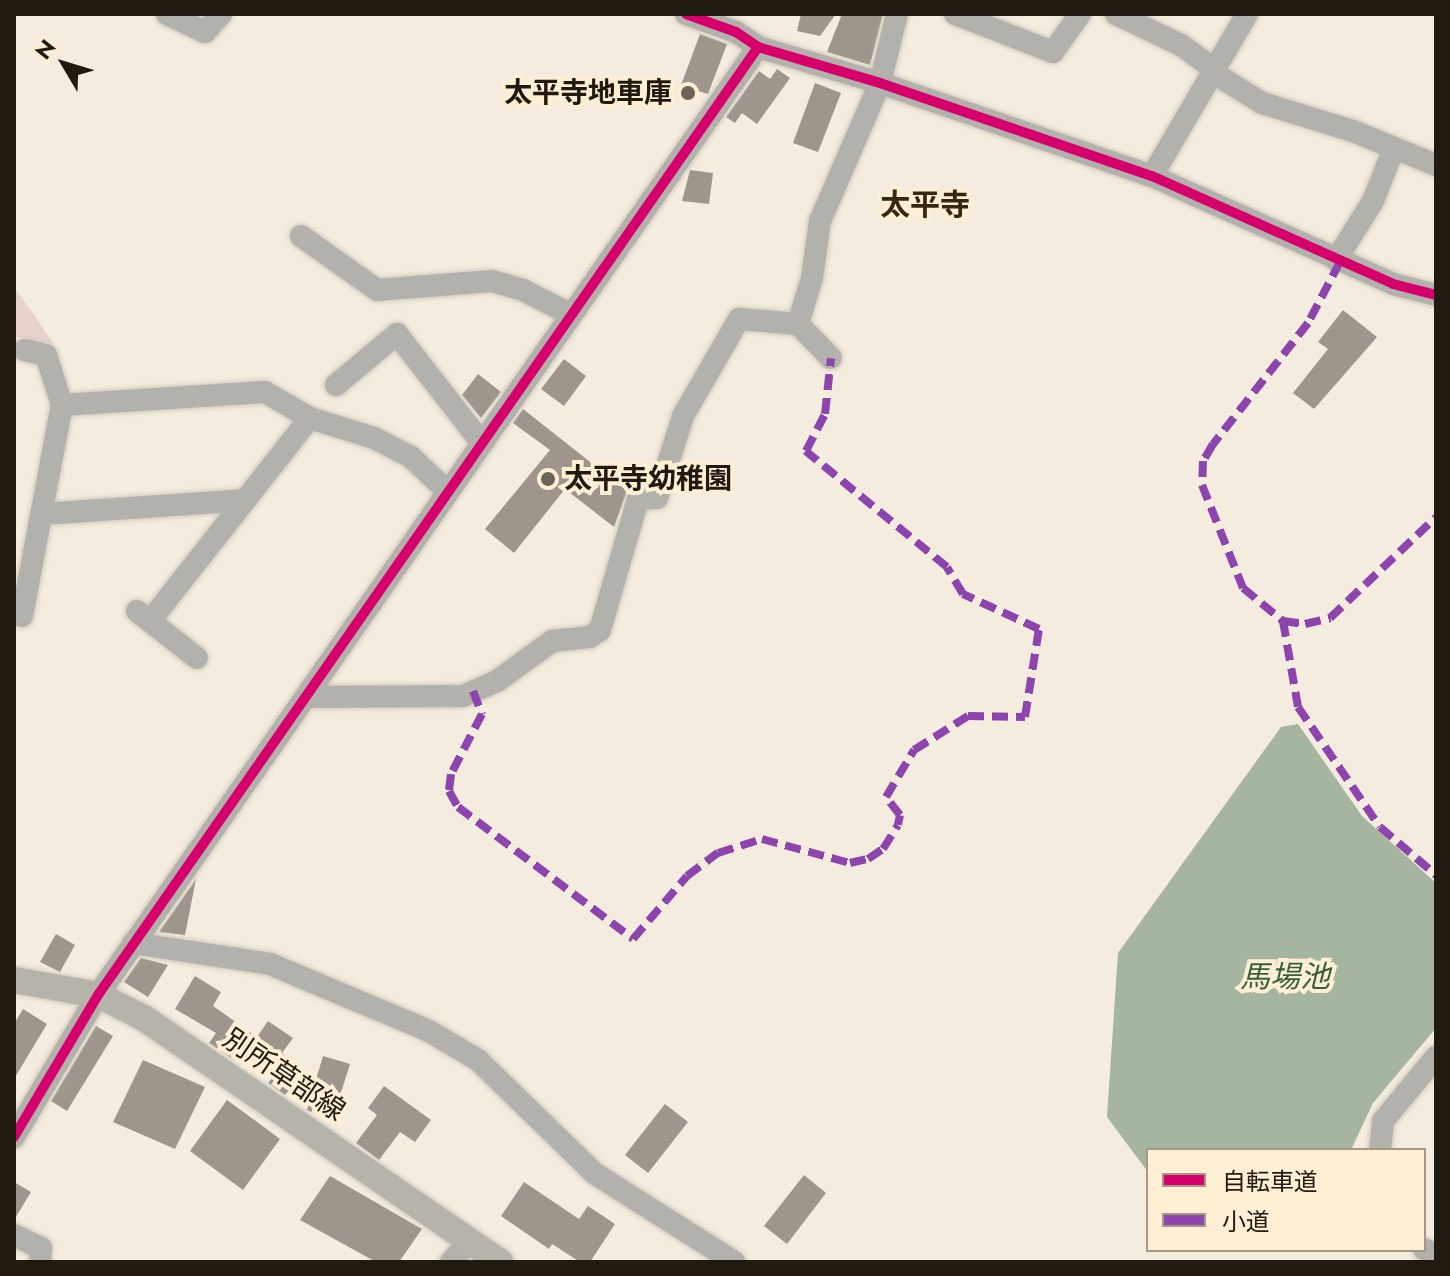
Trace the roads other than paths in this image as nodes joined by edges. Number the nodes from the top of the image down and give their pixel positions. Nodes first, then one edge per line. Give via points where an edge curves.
1 (167, 14) edge
2 (221, 14) edge
3 (686, 14) edge
4 (897, 14) edge
5 (955, 14) edge
6 (1080, 14) edge
7 (1116, 14) edge
8 (1247, 14) edge
9 (758, 47) junction
10 (1213, 70) junction
11 (880, 83) junction
12 (1394, 148) junction
13 (1436, 165) edge
14 (1152, 176) junction
15 (301, 236) dead end
16 (1336, 260) junction
17 (1436, 295) edge
18 (570, 314) junction
19 (798, 324) junction
20 (25, 350) dead end
21 (831, 358) dead end
22 (336, 385) dead end
23 (62, 405) junction
24 (310, 418) junction
25 (482, 443) junction
26 (448, 492) junction
27 (245, 500) junction
28 (42, 514) junction
29 (22, 573) edge
30 (22, 616) dead end
31 (197, 658) dead end
32 (307, 697) junction
33 (133, 943) junction
34 (14, 980) edge
35 (98, 995) junction
36 (1436, 1057) edge
37 (14, 1137) edge
38 (1380, 1148) edge
39 (14, 1235) edge
40 (470, 1241) junction
41 (40, 1262) edge
42 (451, 1262) edge
43 (501, 1262) edge
44 (734, 1262) edge

1 - 2 street via 205,32
3 - 9 street via 736,32
4 - 11 street
5 - 6 street via 1053,52
7 - 10 street via 1181,45
8 - 10 street
9 - 11 street
9 - 18 street
10 - 12 street via 1262,103
10 - 14 street
11 - 14 street
11 - 19 street via 820,221 812,278
12 - 13 street
12 - 16 street via 1373,201
14 - 16 street
15 - 18 street via 377,290 492,281
16 - 17 street
18 - 25 street
19 - 21 street
19 - 32 street via 739,319 683,416 657,498 638,499 600,630 590,637 552,641 497,681 463,696
20 - 23 street via 46,355
22 - 25 street via 397,334
23 - 24 street via 265,392
23 - 28 street
24 - 26 street via 374,438 411,457
24 - 27 street
25 - 26 street
26 - 32 street
27 - 28 street
27 - 31 street via 144,616
28 - 29 street
29 - 30 street
32 - 33 street
33 - 35 street
33 - 44 street via 270,964 429,1031 478,1060 594,1173
34 - 35 main road, 別所草部線
35 - 37 street
35 - 40 main road, 別所草部線 via 144,1018
36 - 38 street via 1383,1121
39 - 41 street via 41,1248
40 - 42 street
40 - 43 main road, 別所草部線

